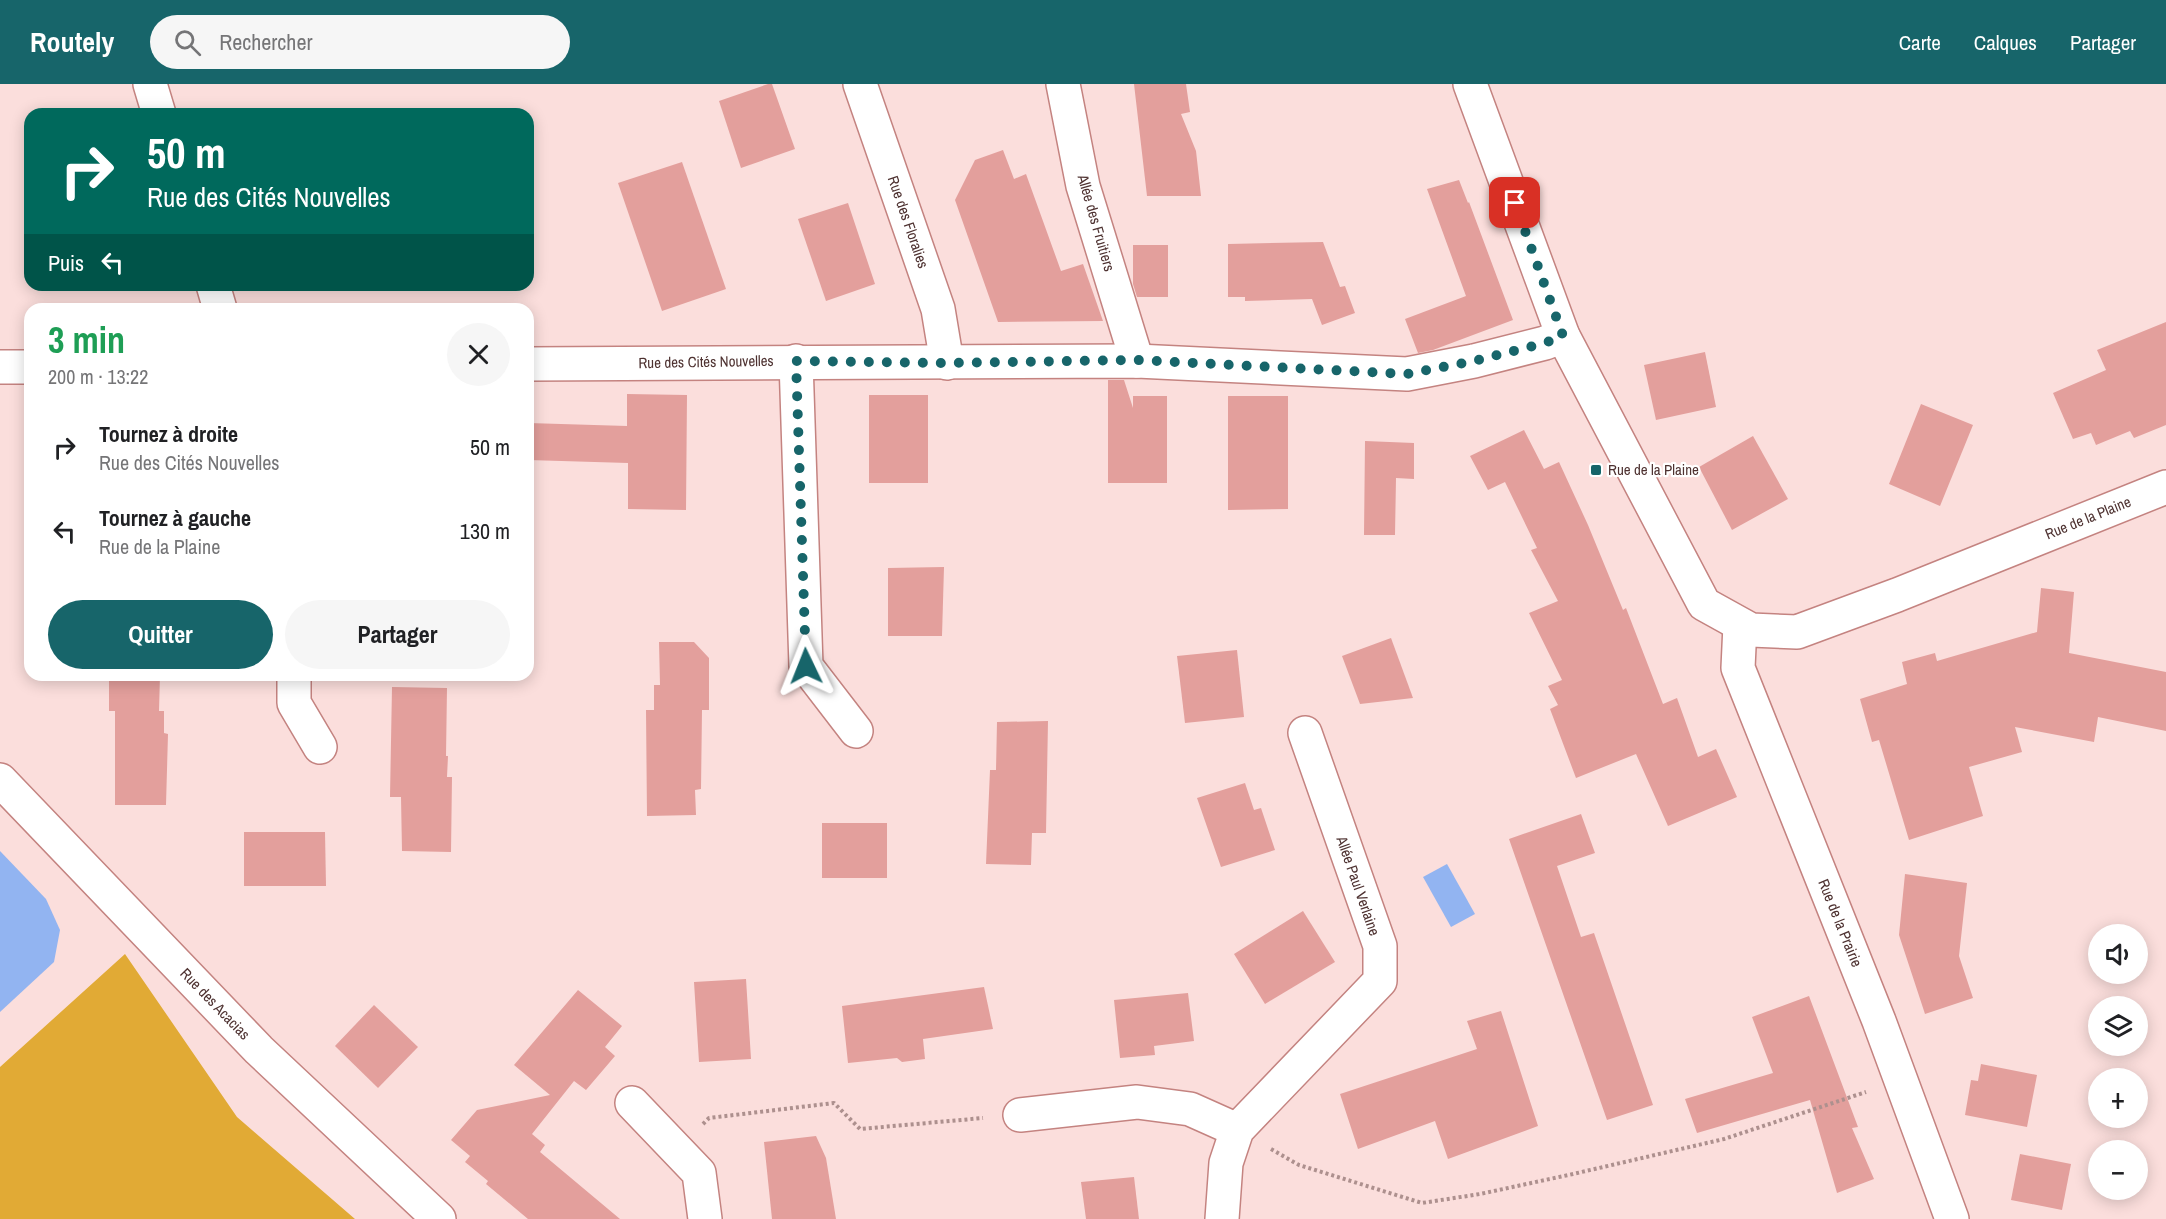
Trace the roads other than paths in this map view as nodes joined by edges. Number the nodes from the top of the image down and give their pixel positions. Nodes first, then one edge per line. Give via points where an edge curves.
1 (150, 84) edge
2 (860, 84) edge
3 (1063, 84) edge
4 (1470, 84) edge
5 (157, 108) edge
6 (1563, 336) junction
7 (1137, 360) junction
8 (796, 361) junction
9 (947, 363) junction
10 (534, 364) edge
11 (0, 367) edge
12 (24, 367) edge
13 (2166, 487) edge
14 (1740, 625) junction
15 (294, 681) edge
16 (856, 731) dead end
17 (1305, 733) dead end
18 (320, 747) dead end
19 (0, 780) edge
20 (632, 1103) dead end
21 (1020, 1114) road end
22 (1237, 1130) junction
23 (431, 1211) edge
24 (705, 1219) edge
25 (1222, 1219) edge
26 (1952, 1219) edge

1 - 5 street
2 - 9 street, Rue des Floralies via 938,309
3 - 7 street, Allée des Fruitiers via 1083,186
4 - 6 street, Rue de la Plaine
6 - 7 street, Rue des Cités Nouvelles via 1474,361 1407,374
6 - 14 street, Rue de la Plaine via 1704,604
7 - 9 street, Rue des Cités Nouvelles
8 - 9 street, Rue des Cités Nouvelles
8 - 10 street, Rue des Cités Nouvelles
8 - 16 street via 806,666
11 - 12 street
13 - 14 street, Rue de la Plaine via 1797,632 1751,630
14 - 26 street, Rue de la Prairie via 1738,668
15 - 18 street via 294,703
17 - 22 street, Allée Paul Verlaine via 1380,946 1380,981
19 - 23 street, Rue des Acacias via 259,1050
20 - 24 street via 699,1173
21 - 22 street via 1137,1102 1190,1109
22 - 25 street, Allée Paul Verlaine via 1226,1163

